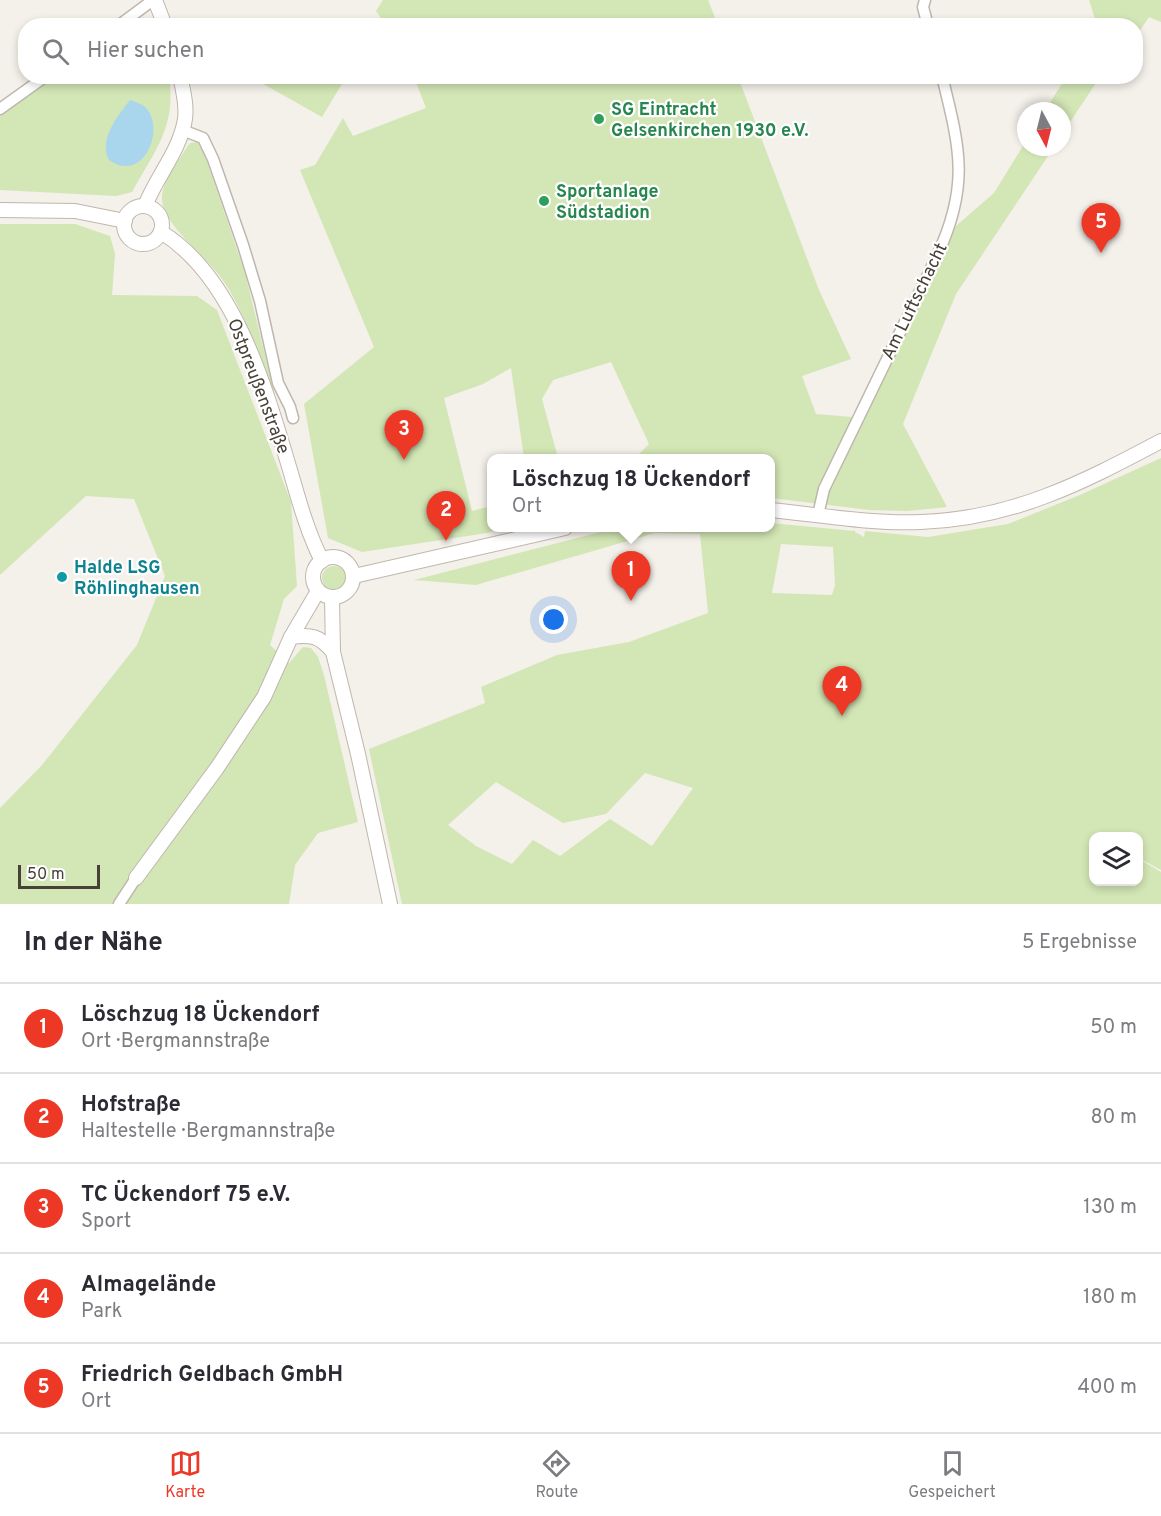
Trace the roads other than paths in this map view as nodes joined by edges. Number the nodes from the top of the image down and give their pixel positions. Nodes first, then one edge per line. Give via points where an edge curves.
1 (154, 0) edge
2 (925, 0) edge
3 (128, 18) edge
4 (162, 18) edge
5 (926, 18) edge
6 (35, 84) edge
7 (181, 84) edge
8 (944, 84) edge
9 (0, 109) edge
10 (182, 130) junction
11 (145, 206) junction
12 (0, 210) edge
13 (125, 221) junction
14 (161, 232) junction
15 (294, 418) dead end
16 (1161, 441) edge
17 (775, 510) edge
18 (818, 515) junction
19 (547, 532) edge
20 (322, 561) junction
21 (354, 576) junction
22 (318, 591) junction
23 (332, 597) junction
24 (291, 637) junction
25 (333, 652) junction
26 (136, 878) joint
27 (119, 904) edge
28 (390, 904) edge

1 - 3 street
1 - 4 street
2 - 5 street
6 - 9 street
7 - 10 street via 185,107
8 - 18 street, Am Luftschacht via 960,165 951,220 824,489
10 - 11 street
10 - 15 street, Ostpreußenstraße via 203,138 213,159 254,280 278,383
11 - 13 street via 134,208
11 - 14 street via 160,215
12 - 13 street via 75,211
13 - 14 street via 127,234 136,242 148,243
14 - 20 street, Ostpreußenstraße via 204,269 228,304 253,361 308,532
16 - 18 street via 1076,485 993,513 920,522
17 - 18 street
19 - 21 street
20 - 21 street via 334,557 345,561
20 - 22 street via 314,572
21 - 23 street via 350,589
22 - 23 street
22 - 24 street
23 - 25 street
24 - 25 street via 315,637
24 - 26 street via 264,697
25 - 28 street
26 - 27 street

